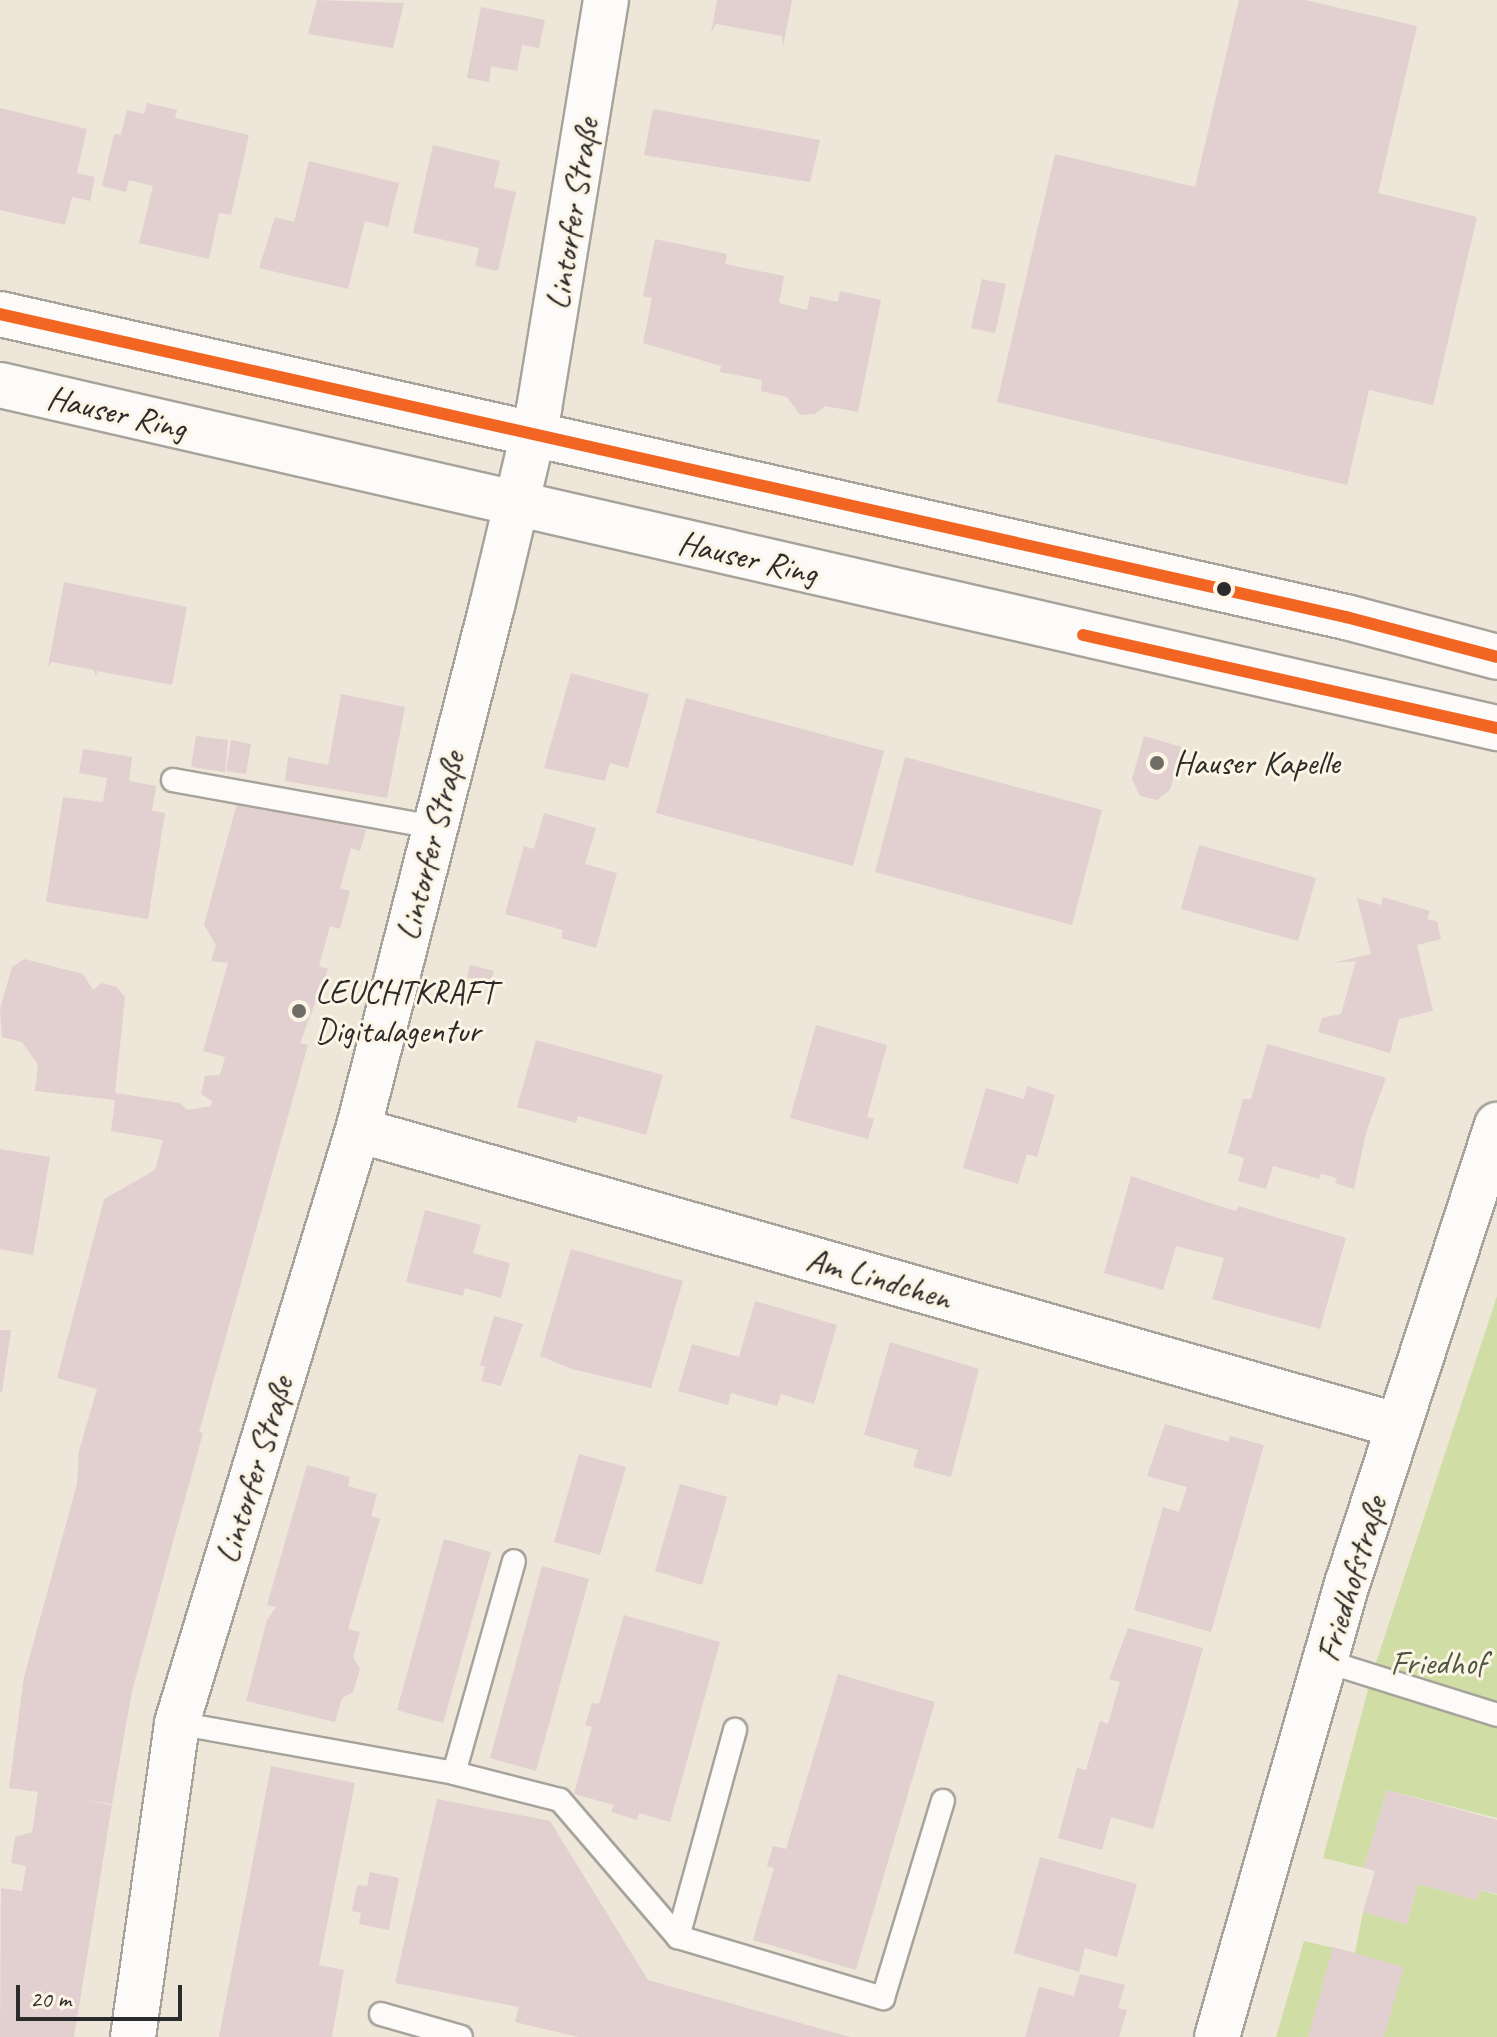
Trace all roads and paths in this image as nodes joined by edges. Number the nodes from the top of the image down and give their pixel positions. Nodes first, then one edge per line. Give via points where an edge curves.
1 (606, 0) edge
2 (0, 314) edge
3 (0, 385) edge
4 (534, 435) junction
5 (516, 503) junction
6 (1497, 657) edge
7 (1497, 728) edge
8 (173, 780) dead end
9 (435, 827) junction
10 (1497, 1125) edge
11 (358, 1130) junction
12 (1399, 1426) junction
13 (514, 1561) dead end
14 (1325, 1661) junction
15 (1497, 1715) edge
16 (177, 1723) junction
17 (735, 1730) dead end
18 (454, 1773) junction
19 (943, 1801) dead end
20 (678, 1937) junction
21 (381, 2014) dead end
22 (133, 2037) edge
23 (461, 2037) edge
24 (1217, 2037) edge

1 - 4 street, Lintorfer Straße
2 - 4 street, Hauser Ring
3 - 5 street, Hauser Ring
4 - 5 street, Lintorfer Straße
4 - 6 street, Hauser Ring via 1346,617
5 - 7 street, Hauser Ring
5 - 9 street, Lintorfer Straße
8 - 9 lane
9 - 11 street, Lintorfer Straße
10 - 12 street, Friedhofstraße
11 - 12 street, Am Lindchen
11 - 16 street, Lintorfer Straße
12 - 14 street, Friedhofstraße
13 - 18 lane
14 - 15 lane
14 - 24 street, Friedhofstraße
16 - 18 lane
16 - 22 street, Lintorfer Straße
17 - 20 lane
18 - 20 lane via 560,1800
19 - 20 lane via 883,1998
21 - 23 lane

